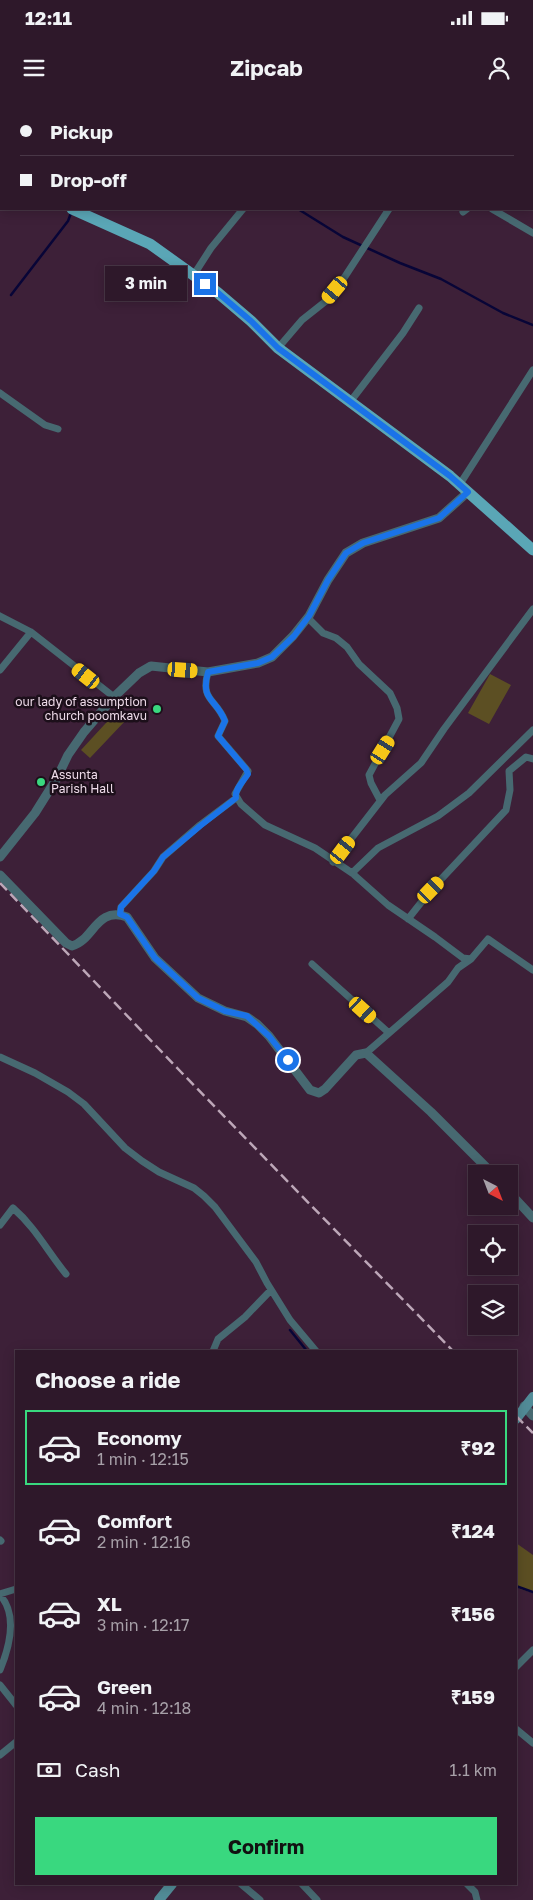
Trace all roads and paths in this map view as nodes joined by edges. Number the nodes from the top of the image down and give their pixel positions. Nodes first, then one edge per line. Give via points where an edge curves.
1 (74, 210) edge
2 (242, 210) edge
3 (388, 210) edge
4 (494, 210) edge
5 (533, 233) edge
6 (193, 276) junction
7 (419, 308) dead end
8 (278, 348) junction
9 (533, 370) edge
10 (0, 393) edge
11 (350, 402) junction
12 (58, 429) dead end
13 (464, 488) junction
14 (533, 550) edge
15 (533, 609) edge
16 (0, 616) edge
17 (308, 618) junction
18 (31, 632) junction
19 (0, 670) edge
20 (208, 672) junction
21 (114, 697) junction
22 (533, 730) edge
23 (533, 759) edge
24 (236, 798) junction
25 (380, 800) junction
26 (2, 851) edge
27 (333, 862) junction
28 (352, 873) junction
29 (0, 875) edge
30 (120, 914) junction
31 (408, 919) junction
32 (471, 959) junction
33 (312, 964) dead end
34 (533, 970) edge
35 (389, 1033) junction
36 (366, 1053) junction
37 (0, 1057) edge
38 (484, 1165) edge
39 (518, 1202) edge
40 (533, 1218) edge
41 (0, 1225) edge
42 (66, 1274) dead end
43 (271, 1290) junction
44 (213, 1350) edge
45 (315, 1350) edge
46 (533, 1397) edge
47 (524, 1406) junction
48 (533, 1416) edge
49 (517, 1417) edge
50 (15, 1589) edge
51 (0, 1594) edge
52 (533, 1650) edge
53 (517, 1666) edge
54 (0, 1670) edge
55 (0, 1685) edge
56 (15, 1704) edge
57 (517, 1730) edge
58 (15, 1743) edge
59 (533, 1743) edge
60 (0, 1755) edge
61 (169, 1885) edge
62 (242, 1885) edge
63 (303, 1885) edge
64 (468, 1885) edge
65 (159, 1900) edge
66 (260, 1900) edge
67 (317, 1900) edge
68 (477, 1900) edge

1 - 6 main road via 150,244
2 - 6 street
3 - 8 street via 344,278
4 - 5 street
6 - 8 main road via 217,292
7 - 11 street
8 - 11 main road
9 - 13 street
10 - 12 street via 45,425
11 - 13 main road
13 - 14 main road
13 - 17 street via 439,518 351,549 339,563
15 - 25 street via 444,728 422,763
16 - 18 street
17 - 20 street via 272,657 258,663
17 - 25 street via 347,647 359,664 390,693 397,708 399,719 369,775
18 - 19 street
18 - 21 street
20 - 21 street via 151,666
20 - 24 street via 206,694 225,721 218,736 248,771 235,794
21 - 26 street via 78,740 39,807
22 - 28 street via 469,793 438,816 378,848
23 - 31 street via 526,757 509,771 506,810
24 - 27 street via 265,825 315,848
24 - 30 street via 163,857 121,907
25 - 27 street
27 - 28 street
28 - 31 street
29 - 30 street via 72,946 78,945 108,916
30 - 36 street via 127,917 155,958 198,998 225,1011 247,1016 257,1024 310,1090 319,1093 356,1054
31 - 32 street via 463,958
32 - 34 street via 488,939
32 - 35 street
33 - 35 street
35 - 36 street
36 - 38 street
37 - 43 street via 68,1092 84,1104 125,1148 159,1172 204,1196 256,1262
39 - 40 street
41 - 42 street via 13,1208
43 - 44 street via 218,1339
43 - 45 street
46 - 47 main road
47 - 48 street
47 - 49 main road
50 - 51 street
51 - 54 street via 8,1608 10,1643
52 - 53 street
55 - 56 street
57 - 59 street
58 - 60 street
61 - 65 main road
62 - 66 street
63 - 67 street
64 - 68 street

